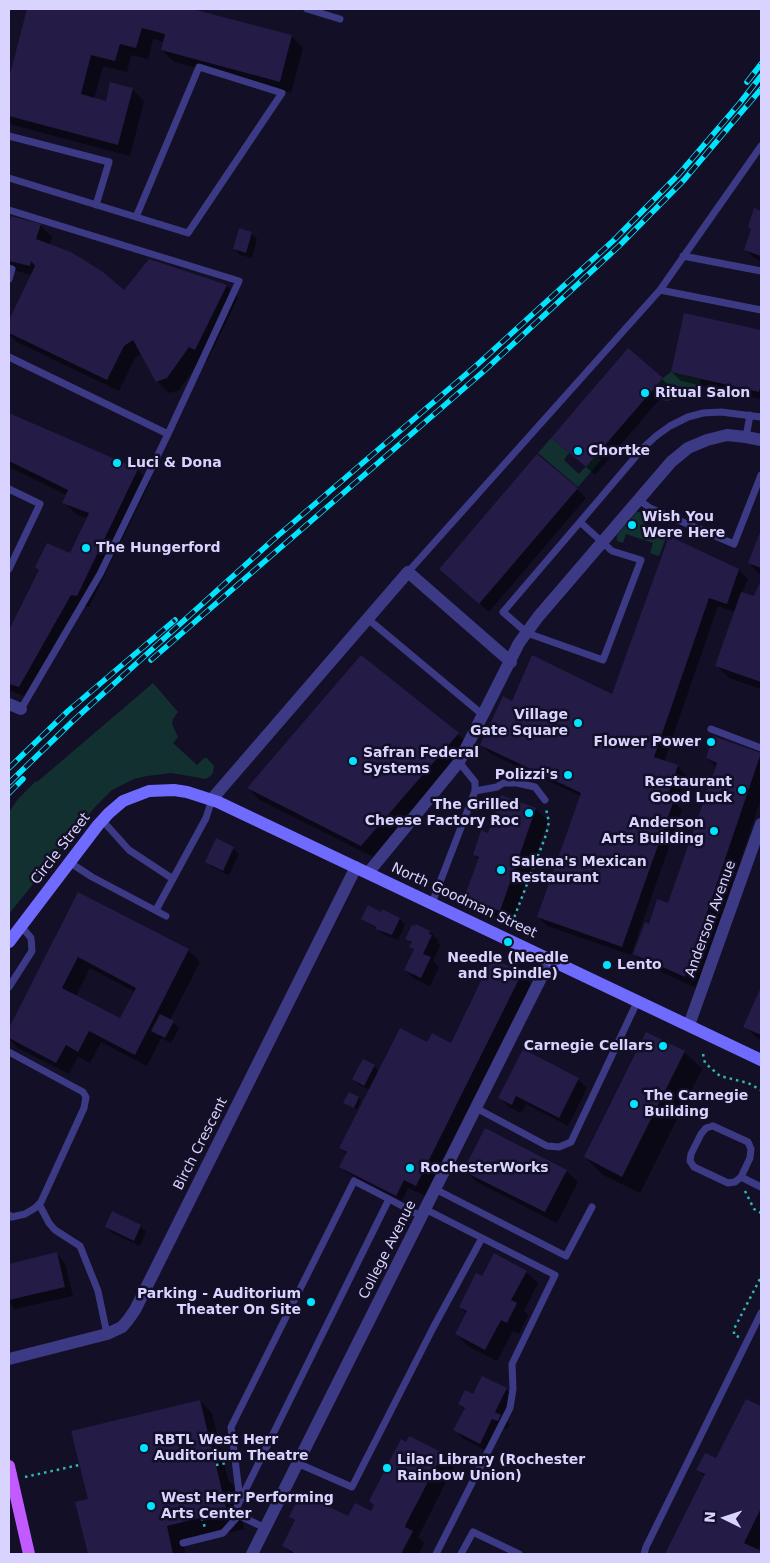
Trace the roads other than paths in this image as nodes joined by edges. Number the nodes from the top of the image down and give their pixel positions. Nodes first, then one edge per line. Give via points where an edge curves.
1 (306, 9) edge
2 (340, 19) dead end
3 (9, 136) edge
4 (761, 146) edge
5 (9, 178) edge
6 (96, 205) junction
7 (9, 210) edge
8 (136, 217) junction
9 (684, 256) junction
10 (9, 268) edge
11 (761, 271) edge
12 (9, 279) edge
13 (660, 290) junction
14 (761, 310) edge
15 (9, 357) edge
16 (750, 414) junction
17 (761, 417) edge
18 (168, 434) junction
19 (746, 437) junction
20 (761, 440) edge
21 (761, 475) edge
22 (9, 489) edge
23 (758, 493) edge
24 (639, 500) junction
25 (580, 522) junction
26 (602, 542) junction
27 (9, 569) edge
28 (408, 572) junction
29 (368, 619) junction
30 (527, 633) junction
31 (511, 662) junction
32 (15, 707) edge
33 (483, 715) junction
34 (711, 729) dead end
35 (761, 748) edge
36 (459, 762) junction
37 (149, 791) joint
38 (475, 791) junction
39 (212, 799) junction
40 (545, 800) road end
41 (102, 820) junction
42 (761, 824) edge
43 (756, 858) edge
44 (69, 862) junction
45 (362, 870) junction
46 (173, 879) junction
47 (432, 903) junction
48 (156, 910) junction
49 (166, 916) dead end
50 (21, 926) junction
51 (9, 942) edge
52 (551, 958) junction
53 (9, 987) edge
54 (638, 1000) junction
55 (689, 1025) junction
56 (9, 1052) edge
57 (761, 1060) edge
58 (476, 1108) junction
59 (738, 1180) junction
60 (761, 1187) edge
61 (435, 1189) junction
62 (389, 1199) junction
63 (39, 1204) junction
64 (592, 1207) dead end
65 (423, 1212) junction
66 (9, 1215) edge
67 (482, 1238) junction
68 (761, 1313) edge
69 (111, 1332) junction
70 (9, 1358) edge
71 (298, 1463) junction
72 (9, 1466) edge
73 (10, 1480) edge
74 (240, 1500) junction
75 (238, 1515) junction
76 (265, 1528) junction
77 (183, 1543) dead end
78 (28, 1554) edge
79 (252, 1554) edge
80 (436, 1554) edge
81 (462, 1554) edge
82 (519, 1554) edge
83 (644, 1554) edge

1 - 2 lane
3 - 6 lane via 109,162
4 - 9 lane
5 - 6 lane
6 - 8 lane
7 - 18 lane via 239,281
8 - 8 lane via 188,233 282,92 199,66
9 - 11 lane
9 - 13 lane
10 - 12 lane via 12,269
13 - 14 lane
13 - 28 lane
15 - 18 lane
16 - 17 lane
16 - 19 lane
16 - 25 lane via 702,413 670,426 643,448
18 - 32 lane via 100,574
19 - 20 street, Birch Crescent
19 - 24 street, Birch Crescent via 727,435 688,448 671,462
21 - 23 lane
22 - 27 lane via 40,504
23 - 24 lane via 734,544 650,508
24 - 26 street, Birch Crescent
25 - 26 lane
25 - 30 lane via 503,612
26 - 30 street, Birch Crescent
26 - 30 lane via 612,551 641,560 603,660
28 - 29 street
28 - 31 street
29 - 33 lane
29 - 39 street
30 - 31 street, Birch Crescent
31 - 33 street, Birch Crescent
33 - 36 street, Birch Crescent
34 - 35 lane
36 - 38 lane via 475,782
36 - 45 street, Birch Crescent
37 - 39 main road, North Goodman Street via 174,790
37 - 41 main road, Circle Street via 123,801
38 - 40 lane via 517,782 535,788
38 - 47 lane
39 - 45 main road, North Goodman Street
39 - 46 lane via 206,818
41 - 44 main road, Circle Street
41 - 46 lane via 129,850
42 - 43 street, Anderson Avenue
43 - 55 street, Anderson Avenue
44 - 48 lane
44 - 50 main road, Circle Street
45 - 47 main road, North Goodman Street
45 - 69 street, Birch Crescent via 135,1310 128,1320
46 - 48 lane
47 - 52 main road, North Goodman Street
48 - 49 lane
50 - 51 main road, Circle Street
50 - 53 lane via 31,938 32,951
52 - 54 main road, North Goodman Street
52 - 58 street, College Avenue
54 - 55 main road, North Goodman Street
54 - 58 lane via 571,1142 559,1147 547,1146
55 - 57 main road, North Goodman Street
56 - 63 lane via 83,1092 86,1097 84,1108
58 - 61 street, College Avenue
59 - 59 lane via 728,1183 694,1167 690,1161 706,1128 713,1126 748,1142 750,1158
59 - 60 lane
61 - 64 lane via 566,1256
61 - 65 street, College Avenue
62 - 65 lane
62 - 74 lane
62 - 74 lane via 354,1181 230,1427
63 - 66 lane via 25,1214
63 - 69 lane via 55,1230 80,1246
65 - 67 lane
65 - 71 street, College Avenue
67 - 71 lane via 352,1487
67 - 80 lane via 555,1275 512,1364 510,1408
68 - 83 lane
69 - 70 street
71 - 76 street, College Avenue
72 - 73 main road
73 - 78 main road
74 - 75 lane via 234,1512
75 - 76 lane
75 - 77 lane via 223,1533
76 - 79 street, College Avenue
81 - 82 lane via 473,1532

